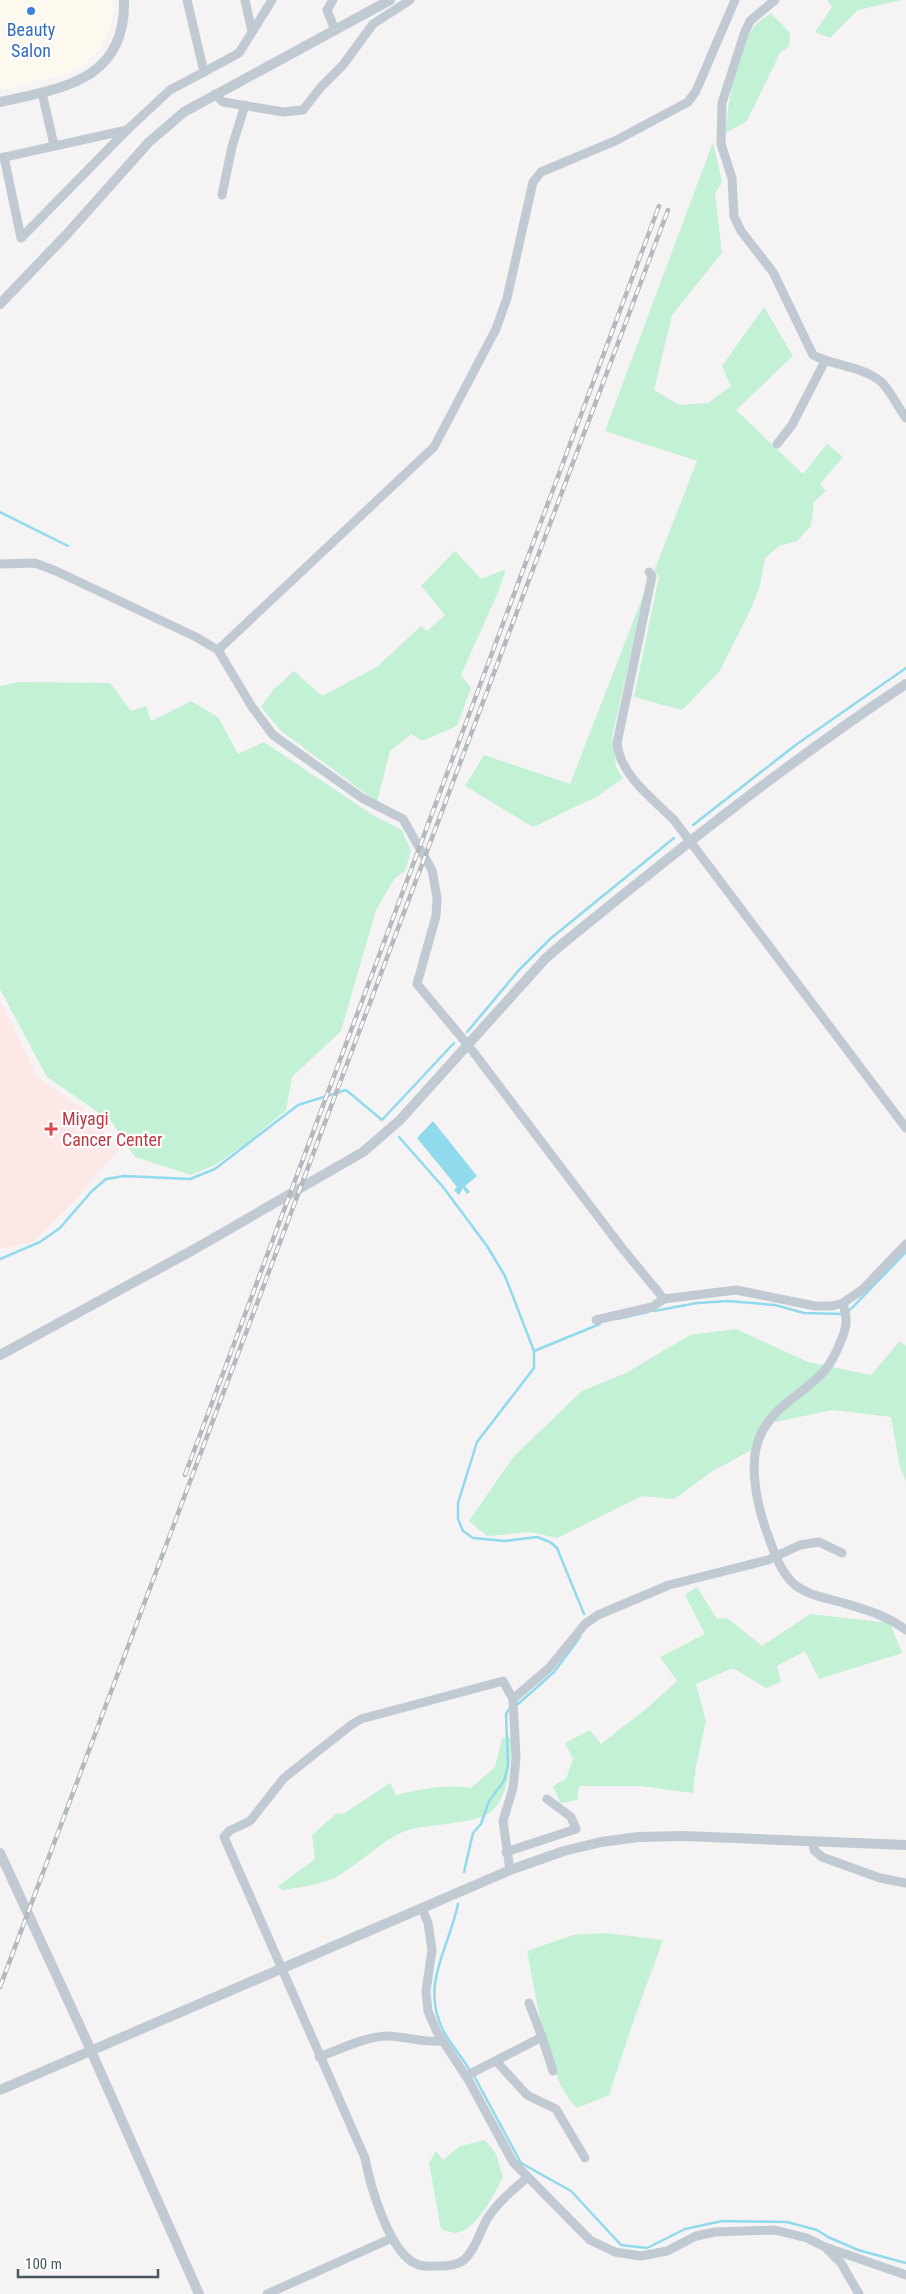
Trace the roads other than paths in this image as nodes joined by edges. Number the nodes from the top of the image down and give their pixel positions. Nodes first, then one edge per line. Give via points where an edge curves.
1 (124, 0) edge
2 (187, 0) edge
3 (245, 0) edge
4 (272, 0) edge
5 (333, 0) edge
6 (390, 0) edge
7 (410, 0) edge
8 (735, 0) edge
9 (775, 0) edge
10 (335, 30) junction
11 (252, 32) junction
12 (204, 72) junction
13 (42, 93) junction
14 (215, 94) junction
15 (0, 102) edge
16 (245, 105) junction
17 (127, 130) junction
18 (54, 145) junction
19 (2, 157) edge
20 (222, 195) dead end
21 (0, 304) edge
22 (825, 361) junction
23 (906, 418) edge
24 (778, 444) dead end
25 (0, 564) edge
26 (649, 572) dead end
27 (218, 650) junction
28 (906, 684) edge
29 (690, 842) junction
30 (468, 1045) junction
31 (906, 1128) edge
32 (906, 1244) edge
33 (664, 1299) junction
34 (845, 1310) junction
35 (596, 1320) dead end
36 (0, 1355) edge
37 (842, 1553) dead end
38 (776, 1557) junction
39 (906, 1630) edge
40 (513, 1700) junction
41 (547, 1799) dead end
42 (576, 1829) junction
43 (812, 1842) junction
44 (906, 1845) edge
45 (583, 1846) junction
46 (506, 1852) junction
47 (0, 1853) edge
48 (510, 1870) junction
49 (906, 1883) edge
50 (422, 1908) junction
51 (280, 1969) junction
52 (529, 2003) dead end
53 (542, 2037) junction
54 (442, 2041) junction
55 (91, 2050) junction
56 (319, 2057) junction
57 (496, 2061) junction
58 (553, 2071) dead end
59 (466, 2076) junction
60 (0, 2090) edge
61 (585, 2158) dead end
62 (527, 2178) junction
63 (392, 2238) junction
64 (825, 2247) junction
65 (906, 2275) edge
66 (199, 2294) edge
67 (267, 2294) edge
68 (859, 2294) edge

1 - 13 street via 120,33 106,60 85,78
2 - 12 street
3 - 11 street
4 - 11 street
5 - 10 street via 327,10
6 - 10 street
7 - 16 street via 373,24 343,65 303,110 283,112
8 - 27 street via 696,91 688,102 615,141 541,172 533,182 507,298 496,329 434,447
9 - 22 street via 750,21 744,34 722,103 721,144 732,178 734,216 741,231 773,272 813,355
10 - 14 street
11 - 12 street via 239,53
12 - 17 street via 170,90
13 - 15 street
13 - 18 street
14 - 16 street via 223,102
14 - 21 street via 184,112 149,142
16 - 20 street
17 - 18 street
17 - 19 street via 21,238
18 - 19 street
22 - 23 street via 880,380
22 - 24 street via 792,425
25 - 27 street via 35,563 56,571
26 - 29 street via 652,576 624,702 618,754 626,770 674,820
27 - 30 street via 273,735 362,798 403,820 432,870 437,898 436,916 417,984
28 - 29 street via 818,744
29 - 30 street via 545,959
29 - 31 street
30 - 33 street
30 - 36 street via 400,1120 363,1152
32 - 34 street
33 - 34 street via 736,1290
33 - 35 street via 652,1307
34 - 38 street via 846,1327 833,1360 824,1372 784,1403 767,1422 760,1436 755,1478 763,1520
37 - 38 street via 819,1542
38 - 39 street via 794,1584 811,1594 878,1614
38 - 40 street via 669,1585 588,1620 549,1668
40 - 46 street via 516,1758 513,1788 503,1821
40 - 51 street via 503,1681 361,1719 328,1741 284,1778 250,1821 226,1834 223,1840
41 - 42 street via 571,1817
42 - 45 street
42 - 46 street
43 - 44 street
43 - 45 street via 684,1836 638,1838
43 - 49 street via 814,1850 822,1856 880,1878
45 - 48 street
46 - 48 street
47 - 55 street
48 - 50 street
50 - 51 street
50 - 54 street via 432,1950 426,1991 428,2011
51 - 55 street
51 - 56 street
52 - 53 street
53 - 57 street
53 - 58 street
54 - 56 street via 375,2037
54 - 59 street
55 - 60 street
55 - 66 street
56 - 63 street via 365,2158 371,2190
57 - 59 street
57 - 61 street via 527,2095 556,2109
59 - 62 street via 514,2162
62 - 63 street via 498,2205 471,2251 458,2263 418,2264 402,2253
62 - 64 street via 590,2240 625,2255 652,2256 696,2236 715,2232 775,2230 807,2238
63 - 67 street
64 - 65 street
64 - 68 street via 841,2263

